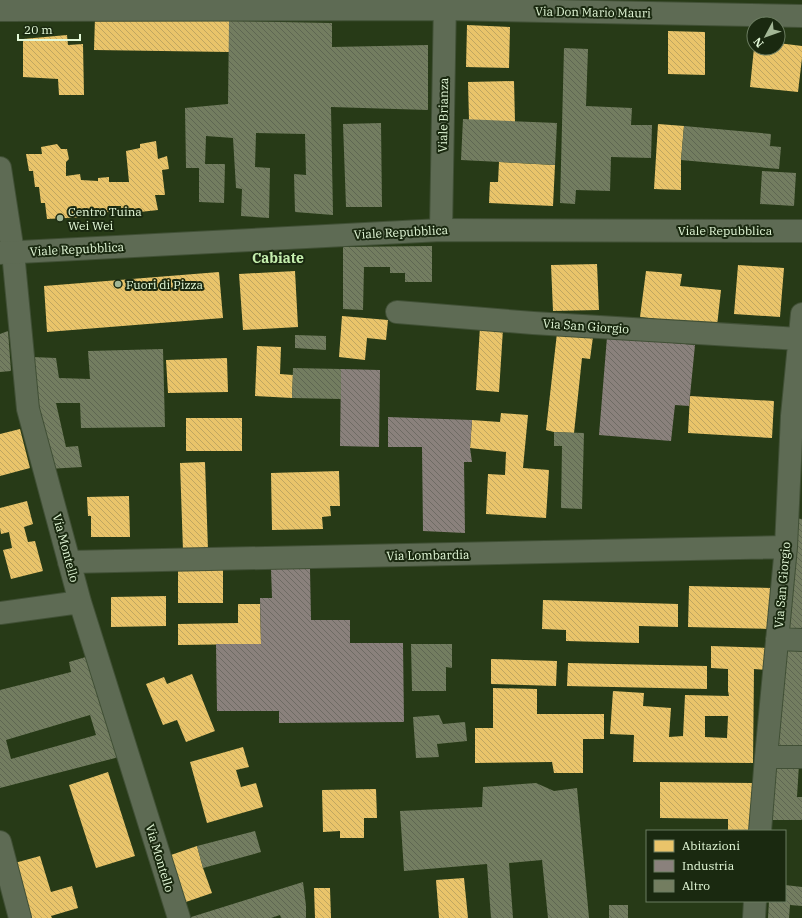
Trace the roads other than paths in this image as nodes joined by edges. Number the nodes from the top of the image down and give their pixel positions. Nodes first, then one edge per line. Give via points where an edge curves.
1 (445, 4) edge
2 (0, 10) edge
3 (802, 16) edge
4 (0, 168) edge
5 (441, 230) junction
6 (802, 230) edge
7 (6, 253) edge
8 (397, 312) dead end
9 (802, 314) edge
10 (799, 339) junction
11 (797, 416) edge
12 (786, 547) junction
13 (70, 562) junction
14 (80, 602) junction
15 (0, 613) edge
16 (777, 639) junction
17 (802, 640) edge
18 (766, 757) junction
19 (802, 757) edge
20 (760, 830) edge
21 (0, 842) edge
22 (755, 902) edge
23 (178, 914) edge
24 (20, 918) edge
25 (754, 918) edge

1 - 2 street, Via Don Mario Mauri
1 - 3 street, Via Don Mario Mauri
1 - 5 street, Viale Brianza
4 - 7 street, Via Montello
5 - 6 street, Viale Repubblica
5 - 7 street, Viale Repubblica
7 - 13 street, Via Montello via 28,409
8 - 10 street, Via San Giorgio
9 - 10 street, Via San Giorgio
10 - 11 street, Via San Giorgio
11 - 12 street, Via San Giorgio
12 - 13 street, Via Lombardia
12 - 16 street, Via San Giorgio
13 - 14 street, Via Montello
14 - 15 street
14 - 23 street, Via Montello
16 - 17 street
16 - 18 street, Via San Giorgio
18 - 19 street
18 - 20 street, Via San Giorgio
21 - 24 street
22 - 25 street

